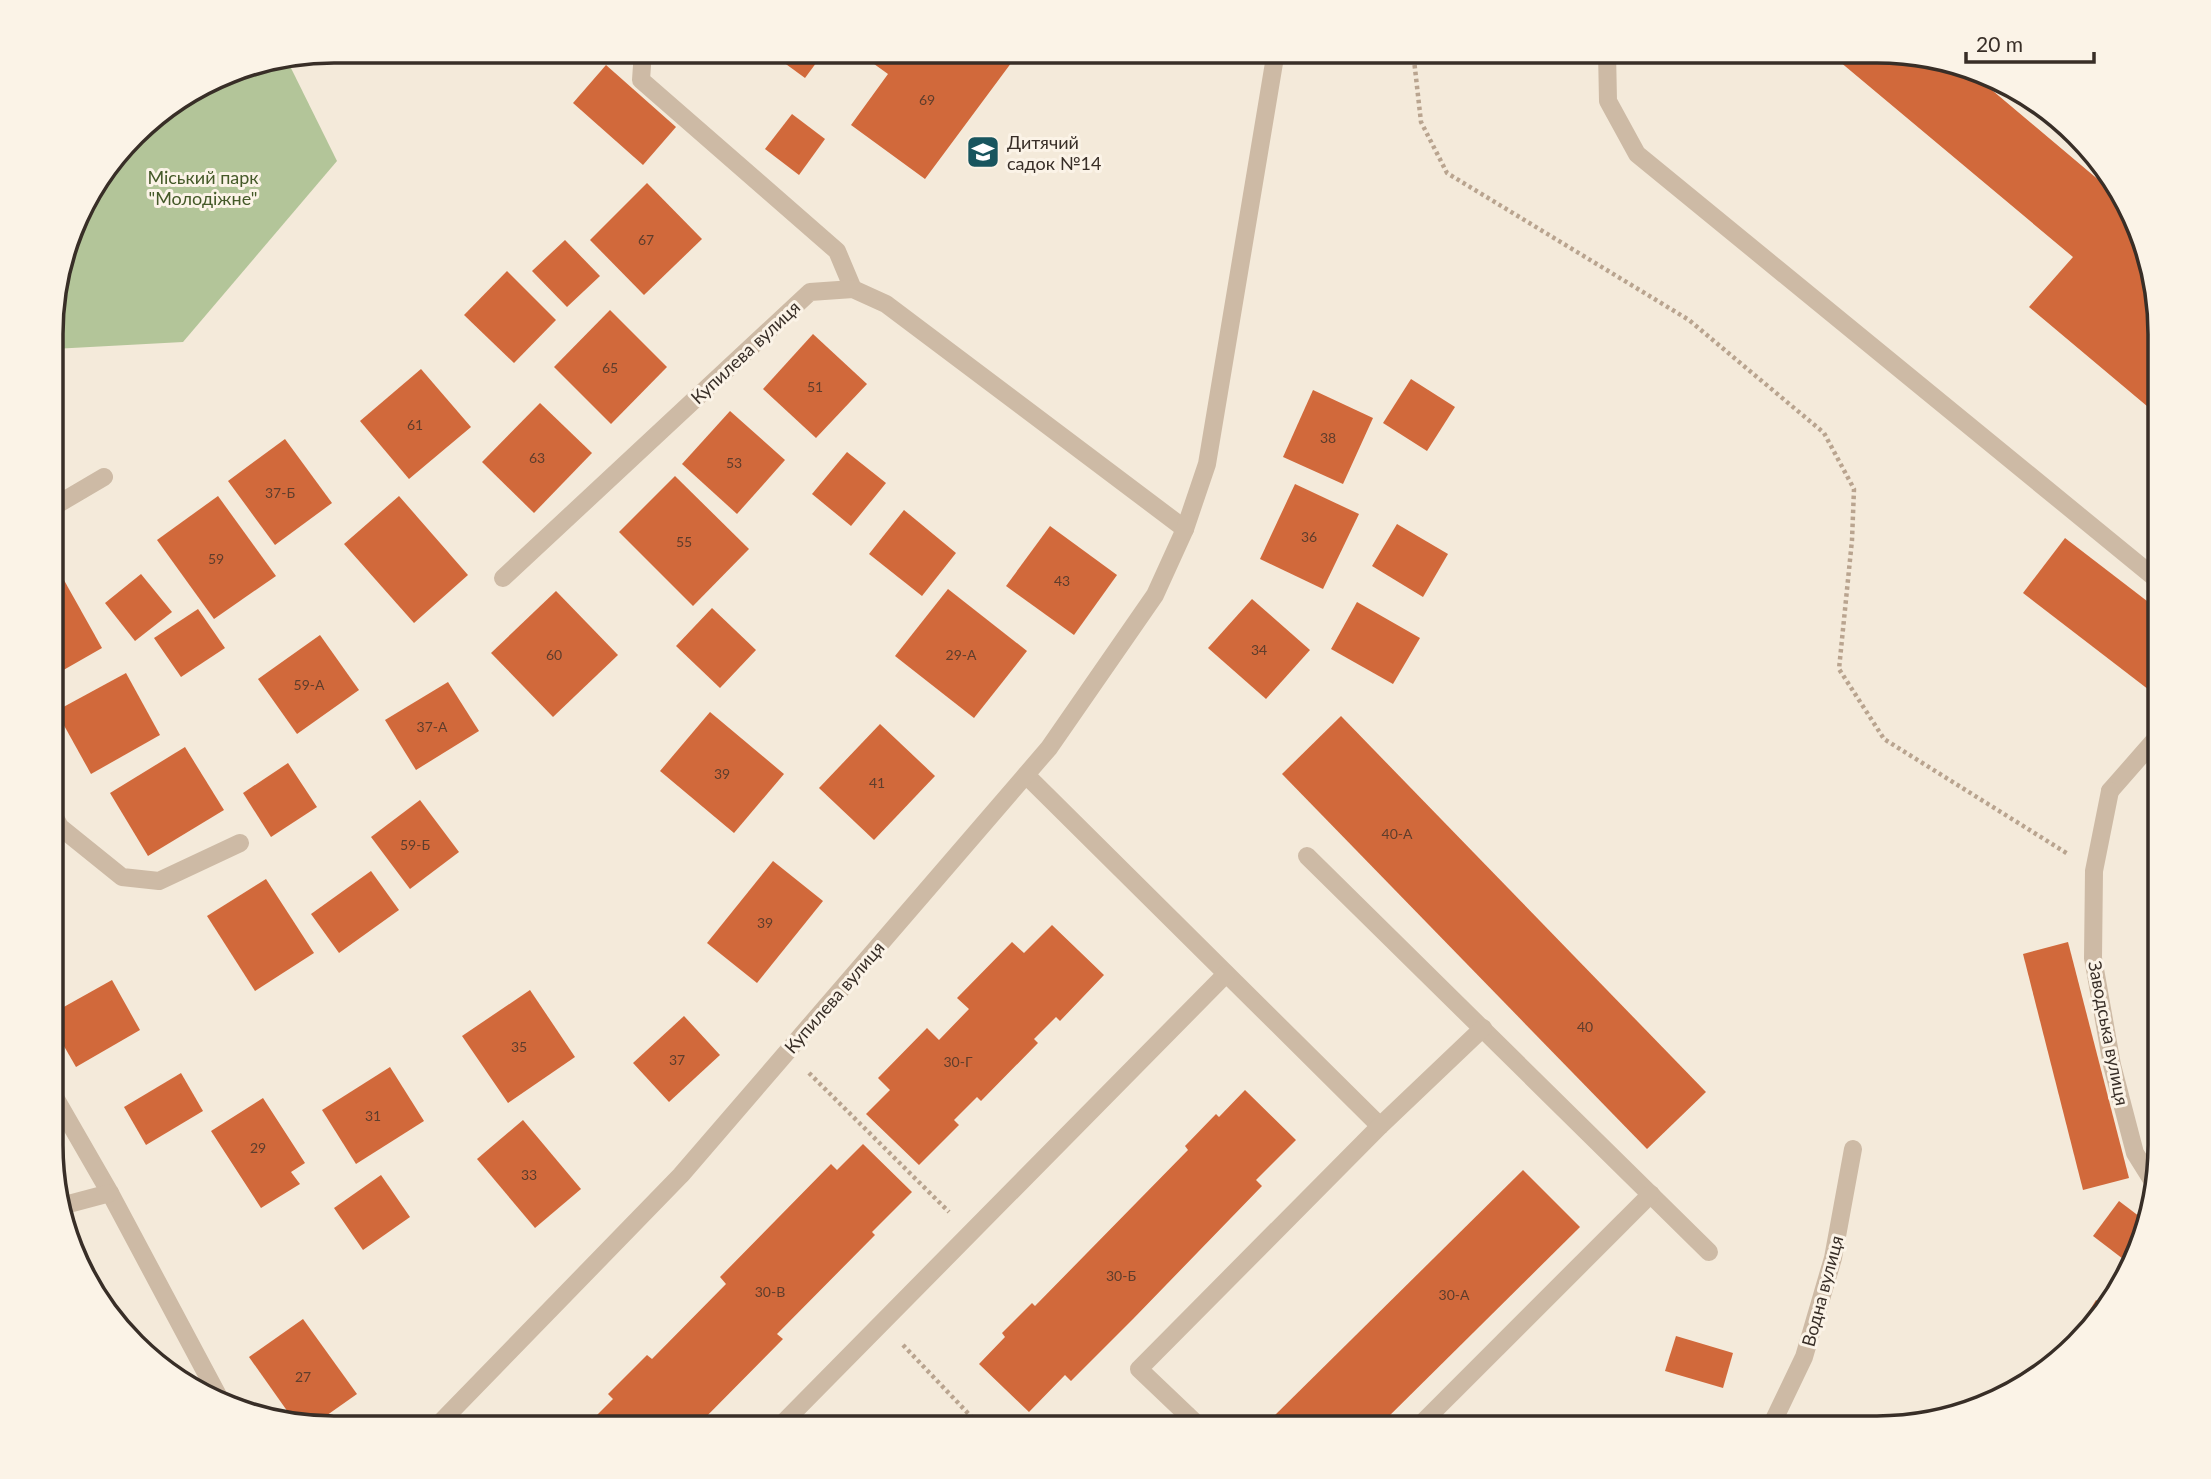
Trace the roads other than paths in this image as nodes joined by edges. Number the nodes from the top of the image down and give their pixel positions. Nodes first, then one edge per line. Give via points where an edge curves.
1 (642, 63) edge
2 (1274, 63) edge
3 (1607, 63) edge
4 (853, 289) junction
5 (104, 477) dead end
6 (63, 501) edge
7 (1185, 528) junction
8 (2148, 572) edge
9 (503, 578) dead end
10 (2148, 747) edge
11 (1026, 775) junction
12 (63, 829) edge
13 (240, 843) dead end
14 (1307, 856) dead end
15 (1226, 974) junction
16 (1483, 1028) junction
17 (63, 1111) edge
18 (1380, 1126) junction
19 (1853, 1149) dead end
20 (2147, 1171) edge
21 (110, 1193) junction
22 (1651, 1194) junction
23 (69, 1204) edge
24 (1709, 1252) dead end
25 (214, 1388) edge
26 (1187, 1415) edge
27 (447, 1416) edge
28 (790, 1416) edge
29 (1429, 1416) edge
30 (1776, 1416) edge

1 - 4 street via 641,80 836,251
2 - 7 street, Купилева вулиця via 1207,464
3 - 8 street via 1608,101 1637,154
4 - 7 street, Купилева вулиця via 886,304
4 - 9 street, Купилева вулиця via 810,292
5 - 6 street
7 - 11 street, Купилева вулиця via 1155,595
10 - 20 street, Заводська вулиця via 2110,791 2094,871 2093,958 2112,1065 2135,1153
11 - 15 street
11 - 27 street, Купилева вулиця via 681,1175
12 - 13 street via 122,877 159,881
14 - 16 street
15 - 18 street
15 - 28 street
16 - 18 street
16 - 22 street
17 - 21 street
18 - 26 street via 1139,1369
19 - 30 street, Водна вулиця via 1833,1258 1804,1357
21 - 23 street
21 - 25 street
22 - 24 street
22 - 29 street

